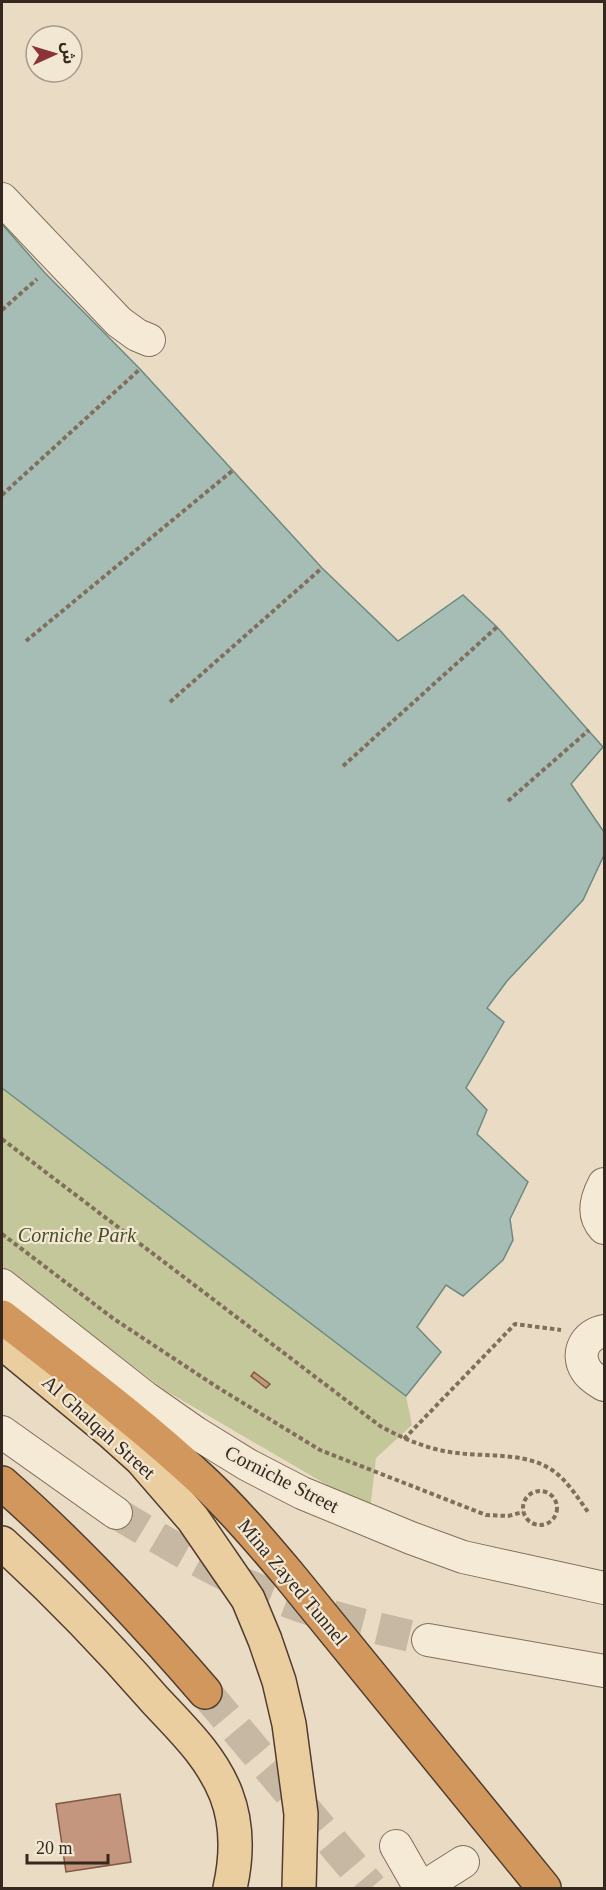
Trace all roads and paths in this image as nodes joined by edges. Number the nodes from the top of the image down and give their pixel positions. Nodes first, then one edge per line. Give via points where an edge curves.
1 (2, 199) edge
2 (45, 273) dead end
3 (2, 310) edge
4 (149, 340) dead end
5 (140, 369) dead end
6 (231, 471) dead end
7 (2, 495) edge
8 (322, 568) dead end
9 (497, 627) dead end
10 (26, 641) dead end
11 (170, 702) dead end
12 (589, 730) dead end
13 (344, 766) dead end
14 (508, 801) dead end
15 (2, 1139) edge
16 (604, 1184) edge
17 (604, 1228) edge
18 (2, 1234) edge
19 (2, 1285) edge
20 (2, 1317) edge
21 (601, 1331) edge
22 (2, 1342) edge
23 (604, 1384) edge
24 (2, 1432) edge
25 (404, 1439) junction
26 (2, 1483) edge
27 (522, 1512) junction
28 (588, 1512) dead end
29 (116, 1513) tunnel mouth
30 (2, 1543) edge
31 (604, 1588) edge
32 (428, 1641) tunnel mouth
33 (604, 1671) edge
34 (205, 1692) tunnel mouth
35 (233, 1820) junction
36 (396, 1846) dead end
37 (463, 1862) dead end
38 (208, 1888) edge
39 (230, 1888) edge
40 (298, 1888) edge
41 (421, 1888) edge
42 (544, 1888) edge

1 - 4 street via 119,322
2 - 3 path
5 - 7 path
6 - 10 path
8 - 11 path
9 - 13 path
12 - 14 path
15 - 25 path via 354,1408
16 - 17 street via 596,1209
18 - 27 path via 114,1319 320,1450 486,1515
19 - 31 street, Corniche Street via 146,1398 248,1465 302,1492 463,1557
20 - 42 highway, Mina Zayed Tunnel via 166,1447 249,1527
21 - 23 street via 587,1340 581,1356 586,1372
21 - 25 path via 515,1324
22 - 40 main road, Al Ghalqah Street via 141,1459 193,1520 248,1599 279,1681 290,1724 301,1814
24 - 29 street
25 - 28 path via 456,1453 533,1461 553,1470
26 - 34 highway via 116,1592
27 - 27 path via 529,1522 542,1526 553,1521 557,1505 549,1494 538,1491 525,1499
30 - 35 main road via 106,1645 204,1754 227,1796
32 - 33 street
35 - 38 main road via 221,1862
35 - 39 main road via 236,1846
36 - 41 street
37 - 41 street

